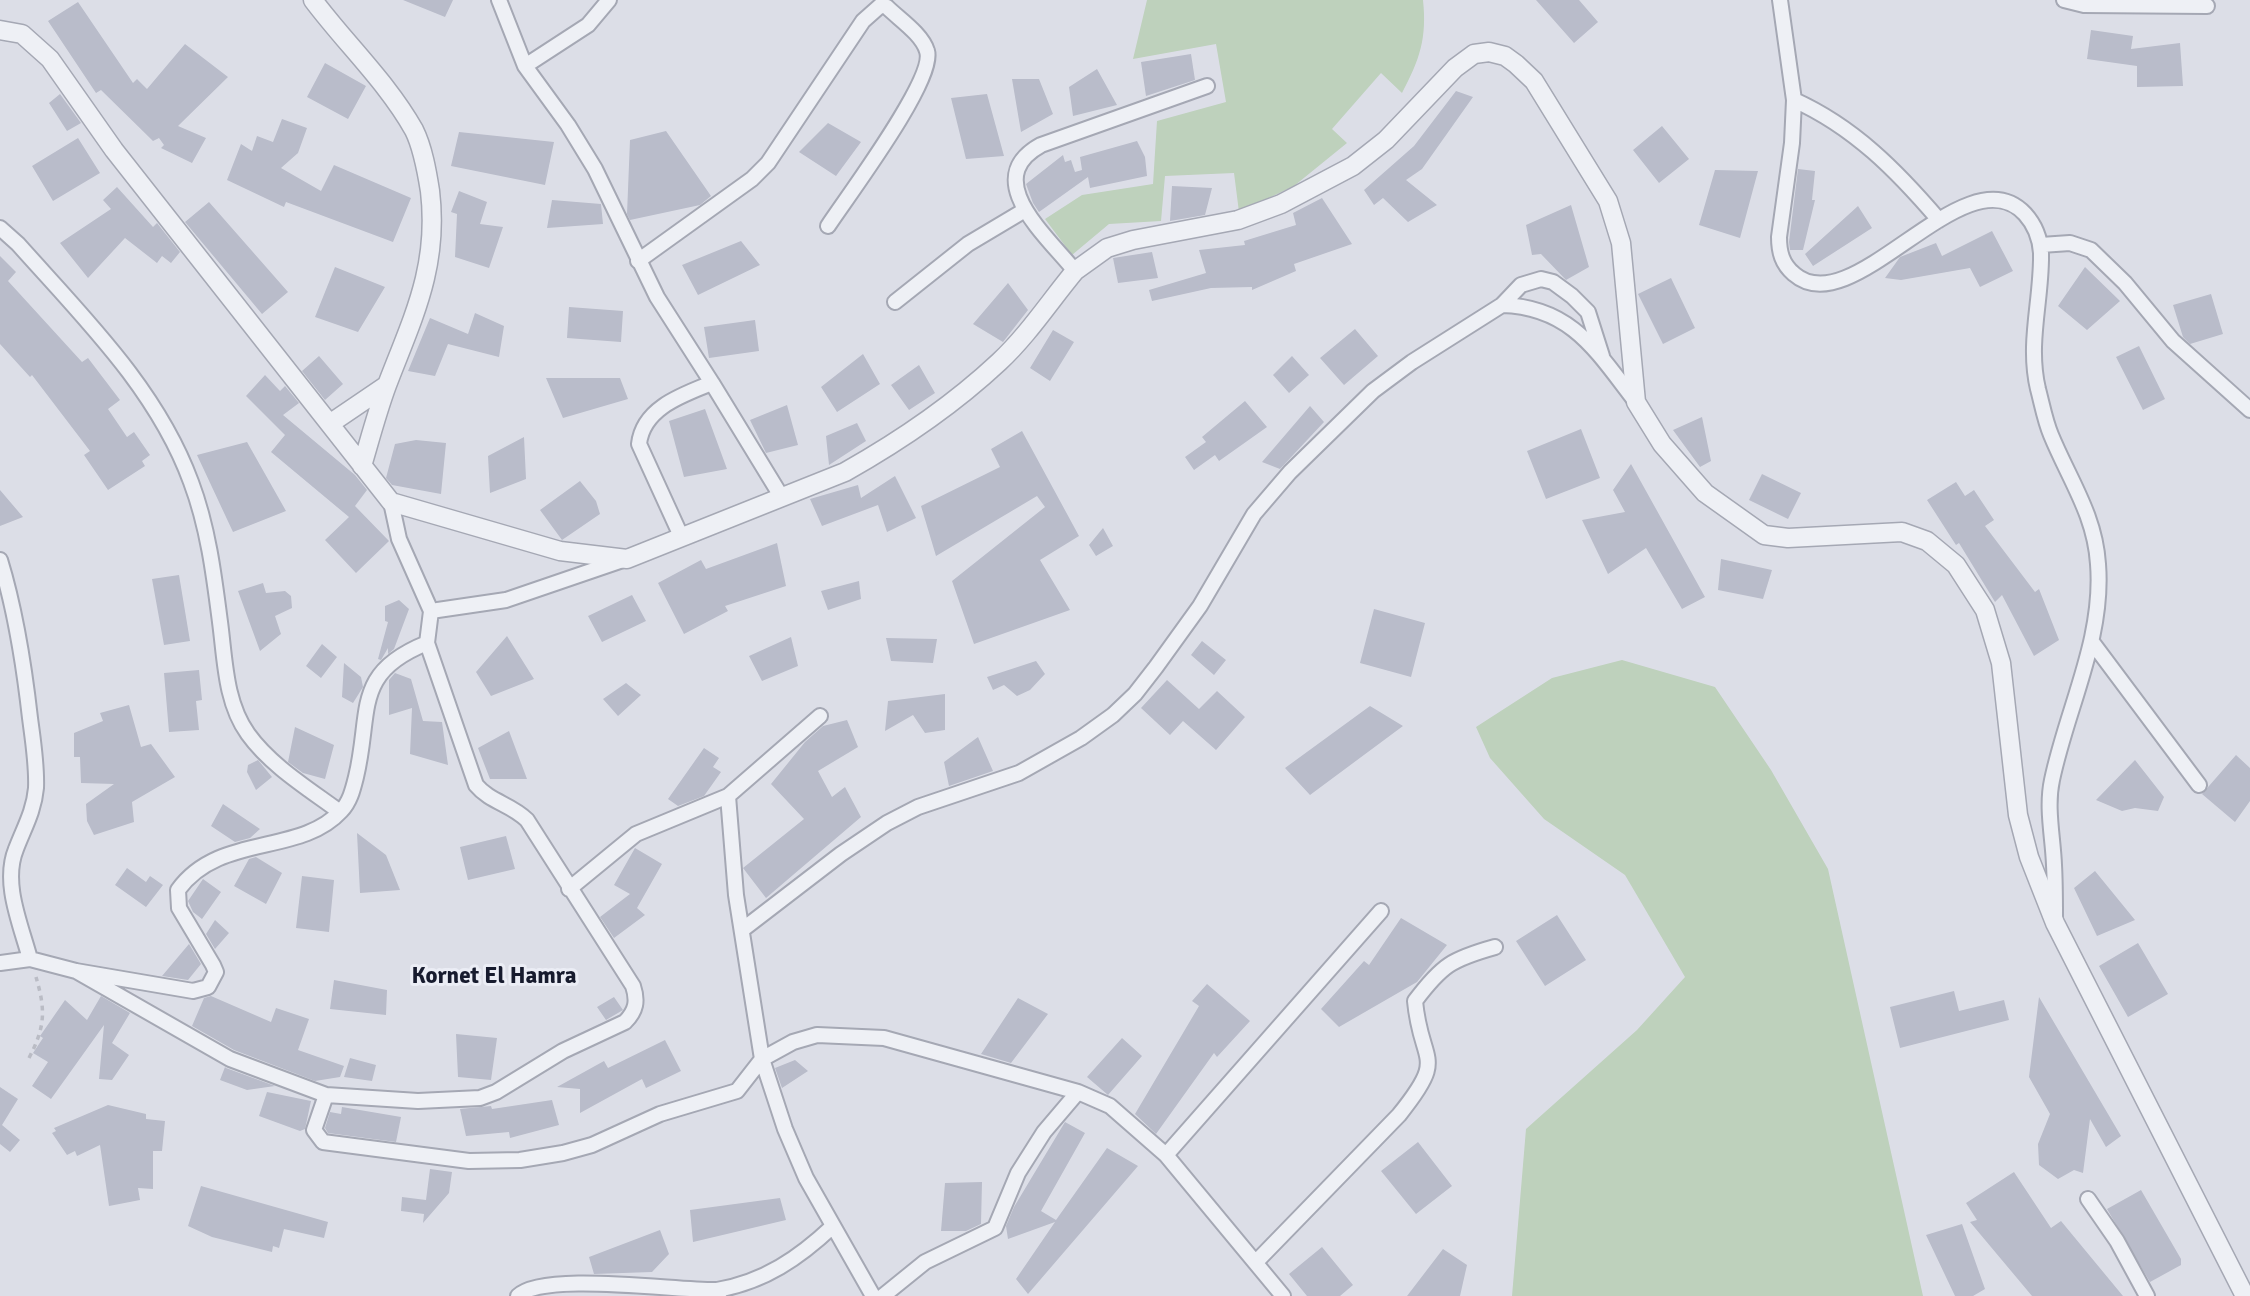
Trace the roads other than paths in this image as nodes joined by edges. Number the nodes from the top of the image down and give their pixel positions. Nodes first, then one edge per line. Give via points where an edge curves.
1 (313, 0) edge
2 (499, 0) edge
3 (609, 0) edge
4 (1780, 0) edge
5 (2064, 0) edge
6 (2207, 6) dead end
7 (0, 30) edge
8 (525, 66) junction
9 (1207, 86) dead end
10 (1794, 100) junction
11 (1026, 210) junction
12 (1939, 220) junction
13 (828, 226) dead end
14 (0, 228) edge
15 (2041, 245) junction
16 (638, 261) junction
17 (1075, 271) junction
18 (895, 302) dead end
19 (1502, 305) junction
20 (1602, 356) junction
21 (712, 383) junction
22 (387, 385) junction
23 (1636, 401) junction
24 (2250, 410) edge
25 (331, 423) junction
26 (362, 466) junction
27 (781, 496) junction
28 (391, 502) junction
29 (681, 537) junction
30 (627, 559) junction
31 (0, 561) edge
32 (431, 611) junction
33 (2092, 642) junction
34 (427, 643) junction
35 (820, 716) dead end
36 (2199, 785) dead end
37 (728, 796) junction
38 (340, 812) junction
39 (15, 850) junction
40 (0, 868) edge
41 (569, 889) junction
42 (1381, 911) dead end
43 (2055, 923) junction
44 (742, 930) junction
45 (1496, 947) dead end
46 (30, 959) junction
47 (0, 963) edge
48 (76, 971) junction
49 (762, 1059) junction
50 (1078, 1092) junction
51 (326, 1095) junction
52 (1166, 1155) junction
53 (2088, 1199) dead end
54 (833, 1226) junction
55 (1257, 1261) junction
56 (718, 1293) edge
57 (518, 1296) edge
58 (873, 1296) edge
59 (883, 1296) edge
60 (1283, 1296) edge
61 (2147, 1296) edge
62 (2245, 1296) edge

1 - 22 street via 390,92 415,132 427,173 432,250 416,312
2 - 8 street
3 - 8 street via 588,25
4 - 10 street
5 - 6 street via 2084,5
7 - 25 street via 22,34 39,45 114,150
8 - 16 street via 595,169
9 - 11 street via 1031,150 1014,175
10 - 12 street via 1844,126 1903,178
10 - 12 street via 1779,253 1800,279 1809,284 1837,282
11 - 17 street
11 - 18 street via 968,244
12 - 15 street via 1969,206 2007,201 2033,223
13 - 16 street via 914,97 927,64 922,42 881,5 863,21 760,171
14 - 38 street via 19,244 142,388 169,432 206,528 231,698 247,732 265,753
15 - 24 street via 2070,243 2091,250 2173,341
15 - 33 street via 2033,345 2037,386 2051,435 2091,520 2099,565
16 - 21 street
17 - 23 street via 1108,248 1238,220 1281,204 1353,166 1386,140 1455,68 1474,54 1489,52 1504,56 1534,81 1608,201 1621,243
17 - 27 street via 1000,361 950,403 880,453
19 - 20 street via 1558,316
19 - 20 street via 1532,279 1553,282 1588,312
19 - 44 street via 1373,391 1290,472 1254,514 1200,606 1156,667 1113,715 1041,762 887,823
20 - 23 street
21 - 27 street
21 - 29 street via 655,412 640,432 639,444
22 - 25 street
22 - 26 street
23 - 43 street via 1662,444 1705,493 1764,535 1788,538 1902,532 1927,541 1956,565 1985,610 2001,663 2018,815 2028,857
25 - 26 street
26 - 28 street
27 - 29 street
28 - 30 street via 560,551
28 - 32 street via 399,539
29 - 30 street
30 - 32 street via 506,600
31 - 39 street via 26,682 35,760 34,805
32 - 34 street
33 - 36 street
33 - 43 street via 2051,784
34 - 38 street via 388,663 378,675 369,699 353,790
34 - 41 street via 476,785 527,820
35 - 37 street
37 - 41 street via 636,834
37 - 44 street
38 - 48 street via 310,832 237,850 204,864 186,878 176,898 216,972 208,987 193,991
39 - 40 street
39 - 46 street via 12,893
41 - 51 street via 633,986 636,1006 625,1023 563,1051 480,1098 418,1101
42 - 52 street
43 - 62 street
44 - 49 street
45 - 55 street via 1443,966 1427,984 1415,1001 1417,1022 1430,1057 1429,1072 1419,1090
46 - 47 street
46 - 48 street
48 - 51 street via 230,1059
49 - 50 street via 817,1035 884,1038
49 - 51 street via 737,1091 660,1114 582,1148 520,1160 469,1161 323,1142 314,1130
49 - 54 street via 785,1129
50 - 52 street via 1121,1114
50 - 59 street via 1044,1132 1018,1173 995,1228 925,1262
52 - 55 street
53 - 61 street
54 - 56 street via 775,1271
54 - 58 street
55 - 60 street
56 - 57 street via 582,1284 531,1288

